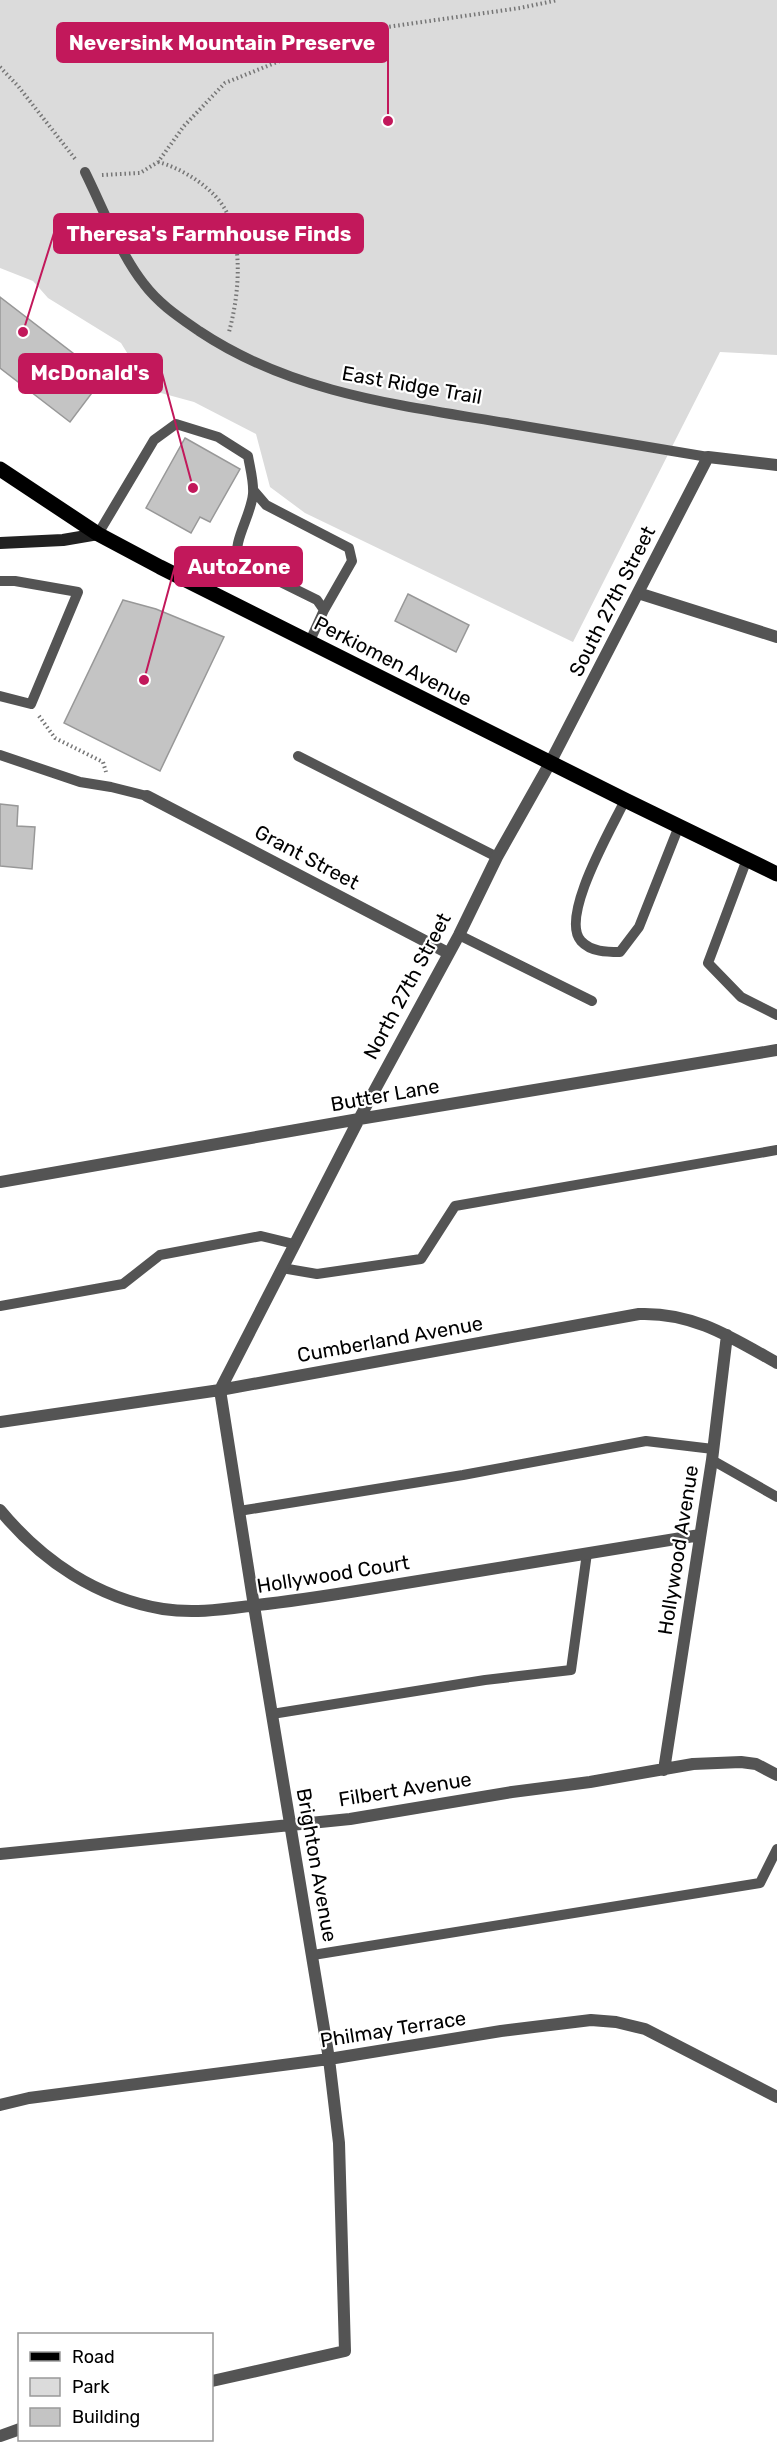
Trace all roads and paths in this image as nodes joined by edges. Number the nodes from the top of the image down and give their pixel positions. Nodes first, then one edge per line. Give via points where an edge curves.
1 (558, 0) edge
2 (0, 67) edge
3 (158, 162) junction
4 (85, 172) junction
5 (229, 333) dead end
6 (708, 457) junction
7 (777, 465) edge
8 (0, 469) edge
9 (254, 491) junction
10 (98, 534) junction
11 (0, 543) edge
12 (0, 581) edge
13 (638, 593) junction
14 (324, 610) junction
15 (777, 637) edge
16 (309, 642) junction
17 (0, 696) edge
18 (31, 704) junction
19 (0, 755) edge
20 (298, 756) dead end
21 (103, 762) dead end
22 (550, 763) junction
23 (147, 796) joint
24 (625, 800) junction
25 (679, 826) junction
26 (497, 857) junction
27 (747, 859) junction
28 (777, 874) edge
29 (459, 935) junction
30 (448, 953) junction
31 (592, 1001) dead end
32 (777, 1015) edge
33 (777, 1050) edge
34 (359, 1119) junction
35 (777, 1150) edge
36 (0, 1182) edge
37 (294, 1244) junction
38 (282, 1268) junction
39 (0, 1306) edge
40 (727, 1335) junction
41 (777, 1363) edge
42 (220, 1390) junction
43 (0, 1422) edge
44 (712, 1455) junction
45 (777, 1497) edge
46 (239, 1511) junction
47 (1, 1514) edge
48 (700, 1535) junction
49 (587, 1553) junction
50 (254, 1606) junction
51 (272, 1714) junction
52 (664, 1770) junction
53 (777, 1775) edge
54 (290, 1825) junction
55 (777, 1849) edge
56 (0, 1854) edge
57 (312, 1955) junction
58 (329, 2060) junction
59 (777, 2097) edge
60 (0, 2105) edge
61 (213, 2381) edge
62 (18, 2430) edge
63 (0, 2436) edge

1 - 3 path via 352,32 225,83 183,126
2 - 4 path
3 - 4 path via 140,173 108,176
3 - 5 path via 175,166 193,177 226,211 238,268
4 - 6 lane via 143,284 170,311 261,366 375,401
6 - 7 street
6 - 13 street, South 27th Street
8 - 10 main road, Perkiomen Avenue
9 - 10 lane via 248,456 218,437 176,424 154,440
9 - 14 lane via 235,550 238,561 317,600
9 - 14 lane via 266,505 349,548 352,561
10 - 11 main road
10 - 16 main road, Perkiomen Avenue
12 - 18 lane via 78,592
13 - 15 street
13 - 22 street, South 27th Street
14 - 16 lane
16 - 22 main road, Perkiomen Avenue
17 - 18 lane
18 - 21 path via 55,738
19 - 23 lane via 80,782
20 - 26 lane
22 - 24 main road, Perkiomen Avenue
22 - 26 street, North 27th Street
23 - 30 street, Grant Street
24 - 25 main road, Perkiomen Avenue
24 - 25 lane via 591,869 577,913 575,929 581,941 600,952 620,952 639,927
25 - 27 main road, Perkiomen Avenue
26 - 29 street, North 27th Street
27 - 28 main road, Perkiomen Avenue
27 - 32 lane via 708,963 741,997
29 - 30 street, North 27th Street
29 - 31 lane
30 - 34 street, North 27th Street
33 - 34 street, Butter Lane
34 - 36 street, Butter Lane
34 - 37 street, North 27th Street
35 - 38 lane via 455,1206 421,1259 317,1274
37 - 38 street, North 27th Street
37 - 39 lane via 261,1236 169,1253 160,1255 123,1284
38 - 42 street, North 27th Street
40 - 41 street, Cumberland Avenue
40 - 42 street, Cumberland Avenue via 676,1316 639,1314
40 - 44 street, Hollywood Avenue
42 - 43 street, Cumberland Avenue
42 - 46 street, Brighton Avenue
44 - 45 lane
44 - 46 lane via 646,1441
44 - 48 street, Hollywood Avenue
46 - 50 street, Brighton Avenue
47 - 50 street, Hollywood Court via 62,1569 128,1600 205,1612
48 - 49 street, Hollywood Court
48 - 52 street, Hollywood Avenue
49 - 50 street, Hollywood Court
49 - 51 lane via 571,1670
50 - 51 street, Brighton Avenue
51 - 54 street, Brighton Avenue
52 - 53 street, Filbert Avenue via 741,1762 756,1764
52 - 54 street, Filbert Avenue
54 - 56 street, Filbert Avenue
54 - 57 street, Brighton Avenue
55 - 57 lane via 760,1882
57 - 58 street, Brighton Avenue
58 - 59 street, Philmay Terrace via 576,2020 616,2022 664,2038
58 - 60 street, Philmay Terrace via 29,2098
58 - 61 street, Brighton Avenue via 339,2144 345,2351
62 - 63 street

